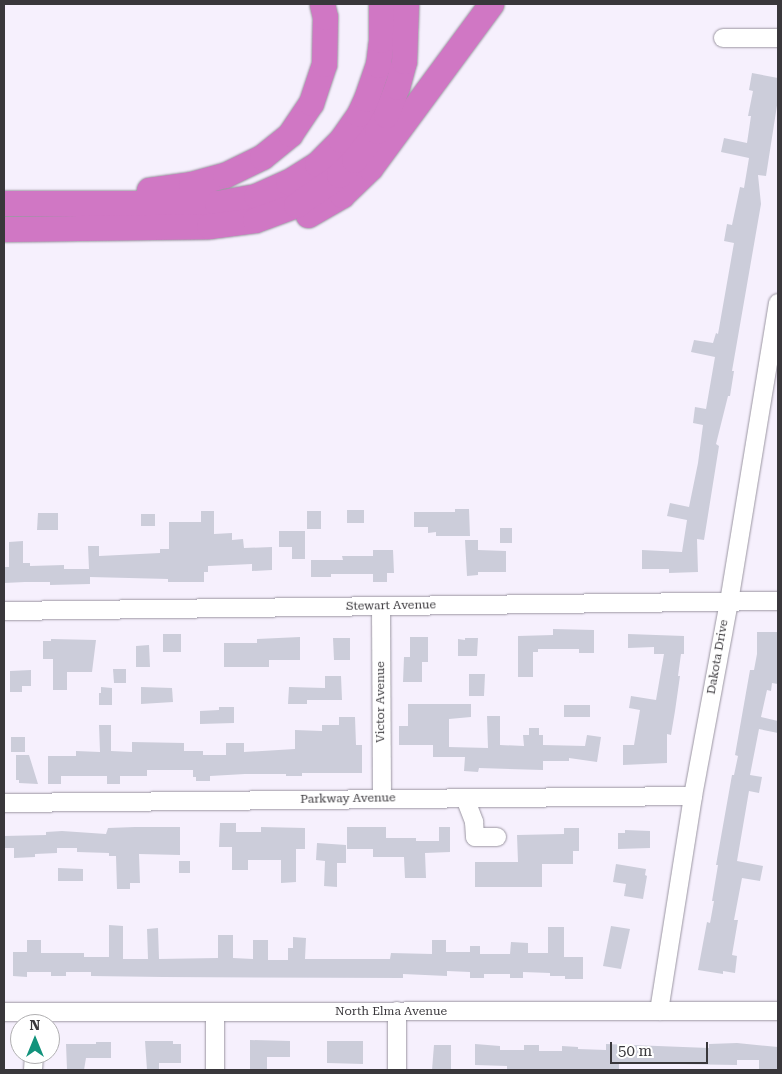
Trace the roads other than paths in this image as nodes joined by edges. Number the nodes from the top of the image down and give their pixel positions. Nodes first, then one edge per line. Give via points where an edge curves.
1 (322, 4) edge
2 (490, 4) edge
3 (381, 14) edge
4 (407, 14) edge
5 (722, 38) dead end
6 (778, 38) edge
7 (4, 198) edge
8 (4, 202) edge
9 (4, 229) edge
10 (119, 229) junction
11 (778, 303) edge
12 (778, 601) edge
13 (728, 602) junction
14 (381, 606) junction
15 (4, 611) edge
16 (693, 796) junction
17 (382, 798) junction
18 (464, 798) junction
19 (4, 803) edge
20 (497, 837) dead end
21 (659, 1011) junction
22 (778, 1011) edge
23 (215, 1012) junction
24 (397, 1012) junction
25 (60, 1017) edge
26 (215, 1070) edge
27 (397, 1070) edge

1 - 7 highway via 326,43 318,84 303,117 290,134 262,157 225,175 175,187
2 - 10 highway via 370,168 342,196 326,206 270,230 233,237
3 - 8 highway via 380,50 373,82 353,124 317,164 274,190 242,200 217,203
4 - 10 highway via 401,74 382,123 354,160 315,193 277,213 234,224
5 - 6 street
9 - 10 highway
11 - 13 street, Dakota Drive
12 - 13 street, Stewart Avenue
13 - 14 street, Stewart Avenue
13 - 16 street, Dakota Drive
14 - 15 street, Stewart Avenue
14 - 17 street, Victor Avenue
16 - 18 street, Parkway Avenue
16 - 21 street, Dakota Drive
17 - 18 street, Parkway Avenue
17 - 19 street, Parkway Avenue
18 - 20 street via 474,822 475,837
21 - 22 street, North Elma Avenue
21 - 24 street, North Elma Avenue
23 - 24 street, North Elma Avenue
23 - 25 street, North Elma Avenue
23 - 26 street
24 - 27 street

